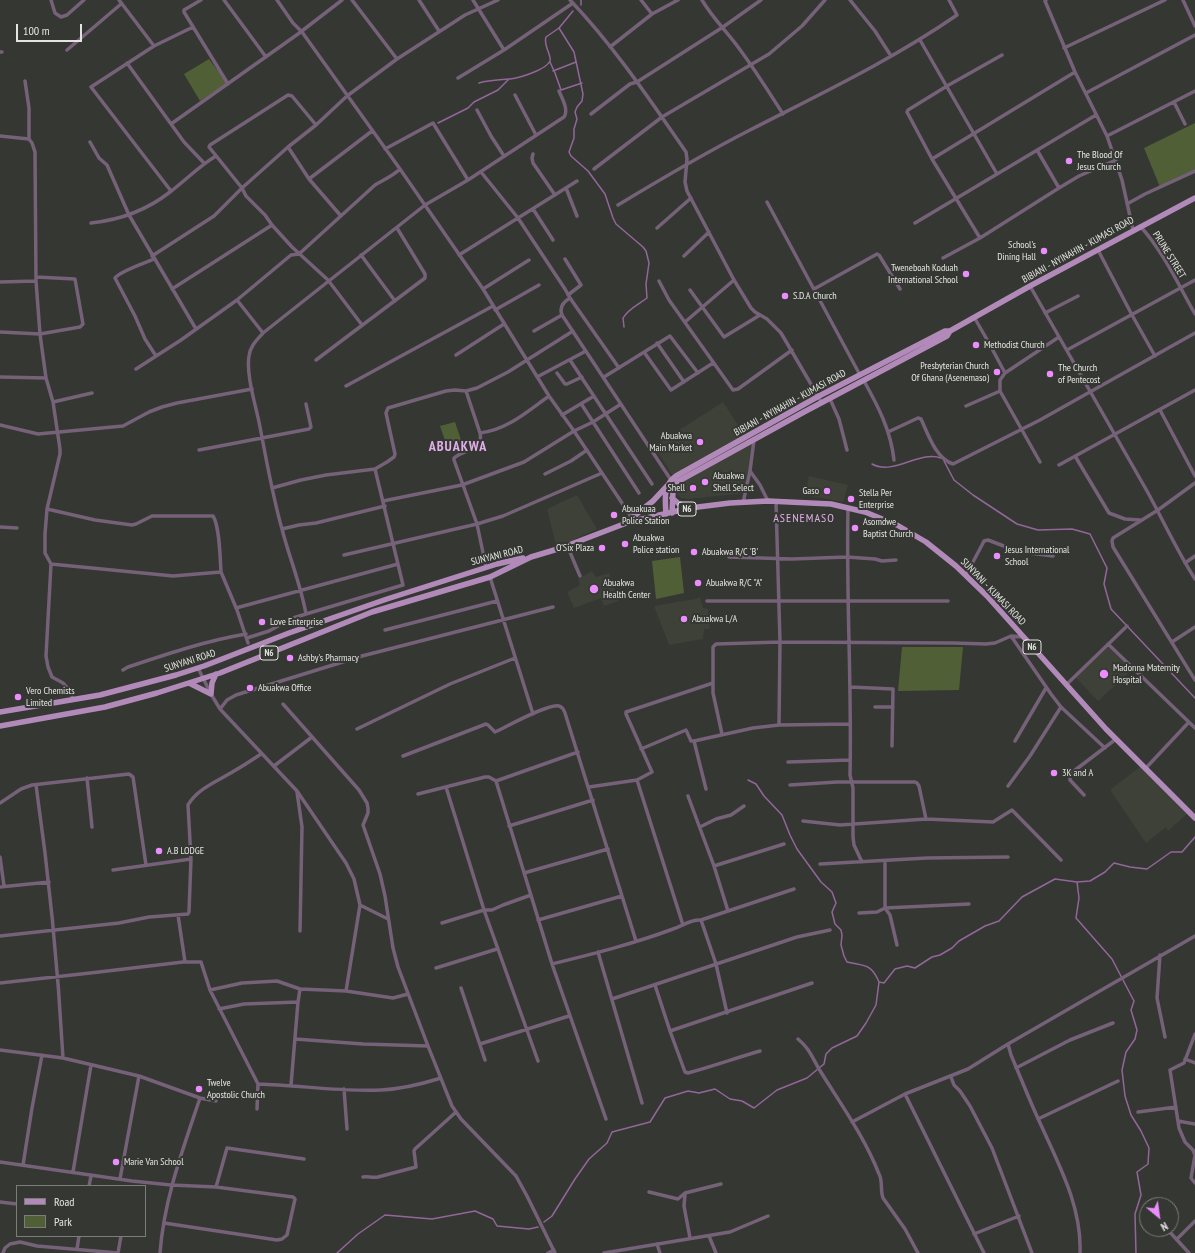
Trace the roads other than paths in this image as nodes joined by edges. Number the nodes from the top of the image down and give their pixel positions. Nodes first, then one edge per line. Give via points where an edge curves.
1 (51, 0) edge
2 (84, 0) edge
3 (201, 0) edge
4 (224, 0) edge
5 (277, 0) edge
6 (342, 0) edge
7 (352, 0) edge
8 (419, 0) edge
9 (473, 0) edge
10 (498, 0) edge
11 (641, 0) edge
12 (678, 0) edge
13 (702, 0) edge
14 (761, 0) edge
15 (825, 0) edge
16 (850, 0) edge
17 (949, 0) edge
18 (1046, 0) edge
19 (1165, 0) edge
20 (1183, 0) edge
21 (120, 2) edge
22 (572, 2) edge
23 (478, 10) junction
24 (652, 14) junction
25 (1195, 26) edge
26 (193, 27) junction
27 (723, 27) junction
28 (302, 32) junction
29 (439, 32) junction
30 (1195, 35) edge
31 (920, 40) junction
32 (154, 46) junction
33 (610, 47) junction
34 (1064, 48) junction
35 (67, 50) dead end
36 (504, 50) junction
37 (1002, 55) dead end
38 (891, 56) junction
39 (266, 57) junction
40 (397, 60) junction
41 (127, 63) junction
42 (752, 65) junction
43 (1075, 72) junction
44 (458, 78) dead end
45 (25, 81) dead end
46 (637, 82) junction
47 (228, 84) junction
48 (947, 86) junction
49 (559, 90) dead end
50 (1195, 91) edge
51 (1086, 93) junction
52 (514, 95) dead end
53 (346, 96) junction
54 (1174, 102) junction
55 (477, 110) dead end
56 (591, 114) dead end
57 (783, 114) junction
58 (1096, 114) junction
59 (662, 117) junction
60 (171, 124) junction
61 (1185, 124) dead end
62 (316, 125) junction
63 (372, 131) junction
64 (974, 133) junction
65 (536, 135) junction
66 (0, 136) edge
67 (1107, 136) junction
68 (29, 140) junction
69 (90, 142) dead end
70 (288, 147) junction
71 (385, 149) junction
72 (1037, 150) junction
73 (533, 154) dead end
74 (216, 156) junction
75 (504, 156) junction
76 (932, 159) junction
77 (1116, 160) junction
78 (204, 163) junction
79 (687, 164) junction
80 (400, 169) junction
81 (594, 169) dead end
82 (1195, 171) edge
83 (481, 172) junction
84 (997, 174) junction
85 (309, 179) junction
86 (468, 180) junction
87 (578, 181) dead end
88 (242, 188) junction
89 (566, 188) junction
90 (1059, 188) junction
91 (171, 191) junction
92 (555, 195) junction
93 (691, 198) junction
94 (1195, 198) edge
95 (957, 199) junction
96 (767, 202) dead end
97 (1127, 204) junction
98 (424, 205) junction
99 (618, 205) dead end
100 (533, 209) junction
101 (129, 215) junction
102 (341, 216) junction
103 (576, 216) dead end
104 (518, 218) junction
105 (92, 223) dead end
106 (915, 223) dead end
107 (272, 225) junction
108 (1140, 226) junction
109 (397, 228) junction
110 (657, 228) dead end
111 (1132, 230) junction
112 (709, 232) junction
113 (980, 238) junction
114 (553, 240) dead end
115 (1098, 250) junction
116 (299, 254) junction
117 (361, 255) junction
118 (459, 255) junction
119 (684, 256) dead end
120 (153, 257) junction
121 (943, 258) dead end
122 (565, 259) dead end
123 (529, 260) dead end
124 (36, 277) junction
125 (328, 280) junction
126 (734, 280) junction
127 (1195, 280) edge
128 (659, 281) dead end
129 (0, 282) edge
130 (36, 282) junction
131 (539, 285) dead end
132 (1030, 286) junction
133 (1180, 287) junction
134 (814, 288) junction
135 (483, 289) junction
136 (900, 289) dead end
137 (172, 290) junction
138 (690, 290) dead end
139 (1078, 296) dead end
140 (569, 297) junction
141 (237, 300) junction
142 (395, 301) junction
143 (702, 307) junction
144 (494, 308) junction
145 (1046, 313) junction
146 (1195, 314) edge
147 (562, 315) junction
148 (760, 315) junction
149 (1132, 315) junction
150 (974, 318) junction
151 (685, 322) junction
152 (504, 324) junction
153 (362, 325) junction
154 (196, 329) junction
155 (534, 331) dead end
156 (573, 331) junction
157 (950, 331) junction
158 (0, 332) edge
159 (263, 333) junction
160 (40, 334) junction
161 (1195, 334) edge
162 (1059, 336) junction
163 (657, 343) junction
164 (792, 350) junction
165 (1067, 350) junction
166 (586, 351) junction
167 (644, 352) junction
168 (456, 355) dead end
169 (156, 356) junction
170 (1156, 356) junction
171 (316, 360) dead end
172 (526, 360) junction
173 (570, 360) junction
174 (713, 363) junction
175 (618, 368) junction
176 (136, 369) dead end
177 (557, 373) dead end
178 (698, 373) junction
179 (1005, 373) junction
180 (860, 375) junction
181 (0, 377) edge
182 (537, 377) junction
183 (582, 377) junction
184 (604, 377) junction
185 (46, 378) junction
186 (864, 381) junction
187 (684, 382) junction
188 (346, 386) dead end
189 (252, 389) junction
190 (1195, 390) edge
191 (466, 391) junction
192 (1000, 391) junction
193 (1090, 392) junction
194 (92, 393) dead end
195 (549, 396) junction
196 (594, 396) junction
197 (819, 396) junction
198 (830, 399) junction
199 (53, 402) junction
200 (822, 403) junction
201 (306, 404) dead end
202 (621, 404) junction
203 (582, 405) junction
204 (966, 406) dead end
205 (1160, 410) junction
206 (606, 414) junction
207 (562, 415) junction
208 (593, 422) junction
209 (0, 425) edge
210 (1022, 430) junction
211 (574, 431) junction
212 (58, 432) junction
213 (888, 432) junction
214 (480, 433) junction
215 (1115, 434) junction
216 (262, 438) junction
217 (754, 440) junction
218 (198, 450) dead end
219 (587, 450) junction
220 (847, 450) dead end
221 (1075, 456) junction
222 (894, 460) dead end
223 (1040, 462) dead end
224 (1059, 465) dead end
225 (375, 469) junction
226 (750, 471) junction
227 (602, 473) junction
228 (545, 474) dead end
229 (1195, 476) edge
230 (671, 480) junction
231 (1195, 483) edge
232 (652, 484) dead end
233 (462, 485) junction
234 (667, 486) junction
235 (272, 488) junction
236 (639, 493) dead end
237 (672, 498) junction
238 (383, 501) junction
239 (768, 501) junction
240 (776, 502) junction
241 (743, 503) junction
242 (384, 506) junction
243 (848, 508) junction
244 (48, 509) junction
245 (685, 509) junction
246 (1158, 510) junction
247 (669, 513) junction
248 (632, 518) junction
249 (1141, 520) junction
250 (625, 523) junction
251 (477, 524) junction
252 (0, 527) edge
253 (17, 528) dead end
254 (282, 529) junction
255 (393, 544) junction
256 (567, 545) junction
257 (344, 555) dead end
258 (1053, 556) dead end
259 (1195, 556) edge
260 (531, 557) junction
261 (729, 557) dead end
262 (777, 557) junction
263 (847, 557) junction
264 (896, 560) dead end
265 (1185, 563) junction
266 (51, 564) junction
267 (398, 564) junction
268 (486, 567) junction
269 (221, 572) junction
270 (966, 575) junction
271 (580, 576) dead end
272 (490, 578) junction
273 (1195, 579) edge
274 (301, 591) junction
275 (497, 600) junction
276 (848, 600) junction
277 (707, 601) dead end
278 (948, 601) dead end
279 (779, 602) junction
280 (553, 607) dead end
281 (236, 608) junction
282 (306, 614) junction
283 (503, 621) junction
284 (1127, 626) dead end
285 (1195, 628) edge
286 (386, 630) dead end
287 (1011, 636) junction
288 (1024, 637) junction
289 (247, 638) junction
290 (780, 642) junction
291 (1172, 642) junction
292 (848, 644) junction
293 (1108, 644) junction
294 (515, 658) junction
295 (198, 668) junction
296 (123, 670) dead end
297 (216, 674) junction
298 (203, 678) junction
299 (1195, 680) edge
300 (712, 682) junction
301 (188, 683) junction
302 (1066, 685) junction
303 (850, 688) junction
304 (1046, 688) junction
305 (210, 694) junction
306 (74, 700) junction
307 (283, 704) dead end
308 (875, 707) dead end
309 (893, 707) junction
310 (1061, 707) junction
311 (220, 709) junction
312 (0, 712) edge
313 (533, 714) junction
314 (1189, 722) junction
315 (850, 724) junction
316 (779, 725) junction
317 (0, 726) edge
318 (1195, 728) edge
319 (357, 729) dead end
320 (722, 734) junction
321 (312, 737) junction
322 (1116, 739) junction
323 (694, 741) junction
324 (1015, 741) dead end
325 (892, 746) dead end
326 (1105, 748) junction
327 (641, 749) junction
328 (578, 752) junction
329 (261, 754) junction
330 (403, 756) dead end
331 (850, 760) junction
332 (788, 762) dead end
333 (274, 766) junction
334 (1146, 768) junction
335 (87, 778) junction
336 (637, 780) junction
337 (496, 781) junction
338 (852, 782) junction
339 (36, 785) junction
340 (790, 786) dead end
341 (1008, 786) dead end
342 (446, 787) junction
343 (589, 787) junction
344 (706, 788) dead end
345 (297, 791) junction
346 (418, 794) dead end
347 (1084, 795) dead end
348 (688, 796) dead end
349 (593, 800) junction
350 (0, 803) edge
351 (744, 806) dead end
352 (1195, 818) edge
353 (926, 819) junction
354 (803, 821) dead end
355 (853, 824) junction
356 (509, 826) junction
357 (92, 827) dead end
358 (700, 827) junction
359 (784, 844) dead end
360 (608, 849) junction
361 (0, 857) edge
362 (1008, 857) dead end
363 (191, 859) junction
364 (1061, 860) dead end
365 (885, 861) junction
366 (862, 862) junction
367 (820, 864) dead end
368 (146, 865) junction
369 (714, 866) junction
370 (113, 870) dead end
371 (524, 873) junction
372 (49, 882) junction
373 (2, 886) edge
374 (794, 889) dead end
375 (531, 895) junction
376 (622, 896) junction
377 (969, 904) dead end
378 (360, 905) junction
379 (885, 908) junction
380 (484, 910) junction
381 (728, 910) junction
382 (860, 913) dead end
383 (178, 915) junction
384 (388, 919) junction
385 (538, 920) junction
386 (701, 920) junction
387 (442, 923) dead end
388 (683, 925) junction
389 (53, 930) junction
390 (830, 930) dead end
391 (300, 931) dead end
392 (0, 936) edge
393 (1195, 936) edge
394 (636, 941) junction
395 (897, 945) dead end
396 (497, 949) junction
397 (598, 952) junction
398 (1160, 955) junction
399 (185, 962) junction
400 (552, 964) junction
401 (716, 964) junction
402 (436, 968) dead end
403 (57, 976) junction
404 (0, 983) edge
405 (812, 983) dead end
406 (655, 985) junction
407 (461, 988) dead end
408 (300, 989) junction
409 (210, 990) junction
410 (346, 991) junction
411 (408, 994) junction
412 (612, 998) junction
413 (298, 1002) junction
414 (220, 1009) junction
415 (727, 1013) junction
416 (569, 1016) junction
417 (1113, 1023) dead end
418 (526, 1030) junction
419 (670, 1031) junction
420 (1195, 1034) edge
421 (1165, 1037) dead end
422 (295, 1039) junction
423 (798, 1039) dead end
424 (480, 1044) junction
425 (1008, 1044) junction
426 (428, 1046) junction
427 (0, 1050) edge
428 (760, 1051) dead end
429 (42, 1055) junction
430 (63, 1058) junction
431 (1185, 1059) junction
432 (485, 1060) dead end
433 (538, 1061) dead end
434 (1195, 1064) edge
435 (91, 1065) junction
436 (1016, 1068) junction
437 (139, 1076) junction
438 (951, 1077) junction
439 (441, 1078) junction
440 (1118, 1081) dead end
441 (258, 1084) junction
442 (291, 1085) junction
443 (344, 1089) junction
444 (905, 1094) junction
445 (200, 1098) junction
446 (216, 1101) dead end
447 (642, 1103) dead end
448 (1176, 1107) junction
449 (257, 1109) dead end
450 (456, 1112) junction
451 (1138, 1112) dead end
452 (606, 1119) dead end
453 (1038, 1119) junction
454 (1178, 1121) junction
455 (852, 1122) junction
456 (1195, 1124) edge
457 (347, 1129) dead end
458 (304, 1159) dead end
459 (0, 1162) edge
460 (23, 1165) junction
461 (73, 1172) junction
462 (91, 1176) junction
463 (363, 1177) dead end
464 (120, 1179) junction
465 (132, 1181) junction
466 (1195, 1183) edge
467 (721, 1184) dead end
468 (89, 1185) edge
469 (131, 1185) edge
470 (172, 1185) junction
471 (216, 1187) junction
472 (649, 1192) dead end
473 (685, 1193) junction
474 (0, 1202) edge
475 (16, 1204) edge
476 (768, 1216) dead end
477 (1019, 1216) junction
478 (1195, 1221) edge
479 (164, 1223) junction
480 (974, 1234) junction
481 (709, 1236) junction
482 (79, 1237) edge
483 (121, 1237) edge
484 (690, 1238) junction
485 (1177, 1239) joint
486 (658, 1244) junction
487 (77, 1248) junction
488 (555, 1252) edge
489 (3, 1253) edge
490 (118, 1253) edge
491 (160, 1253) edge
492 (548, 1253) edge
493 (604, 1253) edge
494 (660, 1253) edge
495 (716, 1253) edge
496 (918, 1253) edge
497 (984, 1253) edge
498 (1032, 1253) edge
499 (1080, 1253) edge
500 (1190, 1253) edge

1 - 2 street via 55,13 61,17
3 - 26 street via 184,11
4 - 39 street
5 - 28 street
6 - 28 street
7 - 40 street
8 - 29 street
9 - 23 street
10 - 23 street
11 - 24 street
12 - 24 street
13 - 27 street
14 - 27 street
15 - 42 street via 785,42
16 - 38 street
17 - 31 street via 957,15
18 - 34 street
19 - 34 street
20 - 25 street
21 - 32 street
21 - 35 street
22 - 33 street
22 - 36 street
23 - 29 street via 469,12
23 - 36 street
24 - 33 street
26 - 32 street
26 - 47 street
27 - 42 street
27 - 46 street
28 - 39 street
28 - 53 street
29 - 40 street
30 - 51 street
31 - 38 street
31 - 48 street
32 - 41 street
33 - 46 street
34 - 43 street
36 - 44 street
37 - 48 street
38 - 57 street
39 - 47 street
40 - 53 street
41 - 60 street
41 - 91 street via 91,88
42 - 57 street
42 - 59 street
43 - 51 street
43 - 64 street
45 - 68 street via 29,108
46 - 56 street via 630,84
46 - 59 street
47 - 60 street
48 - 64 street
48 - 76 street via 908,111
49 - 65 street via 566,114 561,120
50 - 54 street
51 - 58 street
52 - 65 street
53 - 62 street
53 - 63 street
54 - 61 street
54 - 67 street
55 - 75 street
57 - 79 street
58 - 67 street
58 - 72 street
59 - 79 street via 686,152
59 - 81 street
60 - 78 street
62 - 70 street
62 - 74 street via 292,96 288,95 210,145 209,148
63 - 71 street
63 - 85 street
64 - 76 street
64 - 84 street
65 - 75 street
66 - 68 street
67 - 77 street
68 - 124 street via 35,152
69 - 101 street via 99,158 107,165
70 - 85 street
70 - 88 street
71 - 80 street
71 - 86 street via 433,123
72 - 84 street
72 - 90 street
73 - 92 street via 534,163
74 - 78 street
74 - 88 street
75 - 83 street
76 - 95 street
77 - 90 street
77 - 97 street
78 - 91 street
79 - 93 street via 685,182
79 - 99 street
80 - 98 street
80 - 102 street via 383,179
82 - 97 street
83 - 86 street
83 - 104 street
84 - 95 street
85 - 102 street
86 - 98 street
87 - 89 street
88 - 107 street
88 - 120 street via 214,216
89 - 92 street
89 - 103 street
90 - 113 street
91 - 101 street
92 - 100 street
93 - 110 street
93 - 112 street
94 - 108 main road, BIBIANI - NYINAHIN - KUMASI ROAD
95 - 106 street
95 - 113 street
96 - 134 street
97 - 111 street
98 - 109 street
98 - 118 street
100 - 104 street
100 - 114 street
101 - 105 street
101 - 120 street
102 - 116 street
104 - 118 street
104 - 140 street
107 - 116 street
107 - 137 street
108 - 111 main road, BIBIANI - NYINAHIN - KUMASI ROAD
108 - 133 street, PRUNE STREET via 1150,237
109 - 117 street
109 - 142 street via 426,276
111 - 115 main road, BIBIANI - NYINAHIN - KUMASI ROAD
112 - 119 street
112 - 126 street
113 - 121 street
115 - 132 main road, BIBIANI - NYINAHIN - KUMASI ROAD
115 - 149 street
116 - 125 street
116 - 141 street via 291,255
117 - 125 street
117 - 142 street
118 - 135 street
120 - 137 street
120 - 169 street via 118,274 115,278
122 - 140 street via 581,285
123 - 135 street
124 - 130 street
124 - 160 street via 75,278 83,323 80,327
125 - 153 street
125 - 159 street
126 - 143 street
126 - 148 street via 751,308
127 - 133 street
128 - 151 street
129 - 130 street
130 - 160 street
131 - 144 street
132 - 145 street
132 - 150 main road, BIBIANI - NYINAHIN - KUMASI ROAD
133 - 146 street, PRUNE STREET
133 - 149 street
134 - 136 street via 877,254
134 - 180 street
135 - 144 street
137 - 154 street
138 - 143 street
139 - 145 street
140 - 147 street via 561,306
140 - 175 street
141 - 154 street
141 - 159 street
142 - 153 street
143 - 148 street via 724,337
143 - 151 street
144 - 152 street
144 - 188 street
145 - 162 street
147 - 155 street
147 - 156 street
148 - 164 street via 771,322
149 - 165 street
149 - 170 street
150 - 157 main road, BIBIANI - NYINAHIN - KUMASI ROAD
150 - 179 street
151 - 174 street
152 - 168 street
152 - 172 street
153 - 171 street
154 - 169 street
156 - 166 street
156 - 172 street
157 - 180 main road, BIBIANI - NYINAHIN - KUMASI ROAD
157 - 186 main road, BIBIANI - NYINAHIN - KUMASI ROAD via 947,336
158 - 160 street
159 - 189 street via 253,345 249,356
160 - 185 street
161 - 170 street
162 - 165 street
162 - 179 street
163 - 167 street
163 - 178 street via 671,336
163 - 187 street
164 - 174 street via 733,390
164 - 197 street
165 - 193 street
166 - 173 street
166 - 184 street
167 - 175 street
167 - 187 street via 670,390
169 - 176 street
170 - 193 street
172 - 182 street
172 - 191 street via 477,388
173 - 182 street
173 - 183 street
174 - 178 street
175 - 184 street
177 - 183 street via 565,384
178 - 187 street
179 - 192 street via 1000,380
180 - 197 main road, BIBIANI - NYINAHIN - KUMASI ROAD
181 - 185 street
182 - 195 street
183 - 196 street
184 - 202 street
185 - 199 street
186 - 198 main road, BIBIANI - NYINAHIN - KUMASI ROAD
186 - 213 street
189 - 212 street via 162,407 123,426
189 - 216 street
190 - 205 street
191 - 214 street
191 - 225 street via 446,391 388,408 386,413 395,455
192 - 204 street
192 - 210 street
193 - 210 street
193 - 215 street
194 - 199 street
195 - 207 street
195 - 214 street via 503,427
196 - 203 street
196 - 206 street
197 - 200 street
197 - 230 main road, BIBIANI - NYINAHIN - KUMASI ROAD
198 - 200 main road, BIBIANI - NYINAHIN - KUMASI ROAD
198 - 220 street via 839,419
199 - 212 street
200 - 217 main road, BIBIANI - NYINAHIN - KUMASI ROAD
201 - 216 street via 311,427 309,429
202 - 206 street
202 - 230 street
203 - 207 street
203 - 208 street
205 - 215 street
205 - 229 street
206 - 208 street
206 - 232 street
207 - 211 street
208 - 211 street
208 - 236 street
209 - 212 street via 38,434
210 - 213 street via 953,464 935,449 918,418
210 - 223 street
211 - 219 street
211 - 233 street via 524,462
212 - 244 street via 60,454
213 - 222 street
214 - 233 street via 480,445 454,458
215 - 221 street
215 - 246 street
216 - 218 street
216 - 235 street
217 - 226 street
217 - 237 main road, BIBIANI - NYINAHIN - KUMASI ROAD via 677,482
219 - 227 street
219 - 228 street
221 - 224 street
221 - 249 street via 1109,513 1125,519
225 - 235 street via 326,475
225 - 238 street
226 - 239 street
226 - 241 street
227 - 248 street
227 - 251 street via 503,516
230 - 234 main road, BIBIANI - NYINAHIN - KUMASI ROAD
231 - 246 street
233 - 238 street
233 - 251 street
234 - 247 main road
234 - 248 main road, BIBIANI - NYINAHIN - KUMASI ROAD via 654,501
235 - 254 street
237 - 245 main road
237 - 247 main road, BIBIANI - NYINAHIN - KUMASI ROAD
238 - 242 street
239 - 240 main road, SUNYANI - KUMASI ROAD / N6
239 - 241 main road, SUNYANI - KUMASI ROAD / N6
240 - 243 main road, SUNYANI - KUMASI ROAD / N6 via 831,504
240 - 262 street
241 - 245 main road, SUNYANI - KUMASI ROAD / N6
242 - 254 street via 316,524
242 - 255 street
243 - 263 street
243 - 270 main road, SUNYANI - KUMASI ROAD / N6 via 865,512 905,529 934,548
244 - 266 street via 45,553
244 - 269 street via 95,520 132,525 152,516 213,516
245 - 247 main road, SUNYANI - KUMASI ROAD / N6
246 - 249 street
246 - 265 street
247 - 250 main road, SUNYANI - KUMASI ROAD / N6
248 - 250 main road, BIBIANI - NYINAHIN - KUMASI ROAD
249 - 291 street via 1113,538 1112,547
250 - 256 main road, SUNYANI - KUMASI ROAD / N6
251 - 255 street
251 - 268 street
252 - 253 street
254 - 274 street
255 - 257 street
255 - 267 street
256 - 260 main road, SUNYANI - KUMASI ROAD / N6
256 - 271 street
258 - 270 street via 1022,552 988,540 982,544
259 - 265 street
260 - 268 main road, SUNYANI ROAD / N6
260 - 272 main road, SUNYANI ROAD / N6
261 - 262 street
262 - 263 street
262 - 279 street
263 - 264 street
263 - 276 street
265 - 273 street
266 - 269 street via 173,576
266 - 306 street via 46,656 48,668 52,677 63,683
267 - 274 street
267 - 282 street via 403,585
268 - 295 main road, SUNYANI ROAD / N6 via 289,633
269 - 281 street
270 - 288 main road, SUNYANI - KUMASI ROAD / N6
272 - 275 street
272 - 297 main road, SUNYANI ROAD / N6 via 372,612
274 - 281 street
274 - 282 street
275 - 283 street
275 - 286 street
276 - 278 street
276 - 279 street
276 - 292 street
277 - 279 street
279 - 290 street
280 - 283 street
281 - 289 street
282 - 289 street
283 - 294 street
283 - 311 street via 362,656 236,695 227,700
284 - 293 street
285 - 291 street
287 - 288 street
287 - 292 street via 986,644
287 - 304 street
288 - 302 main road, SUNYANI - KUMASI ROAD / N6
289 - 296 street via 207,642
290 - 292 street
290 - 300 street via 714,645
290 - 316 street
291 - 299 street
292 - 303 street
293 - 302 street
293 - 314 street
294 - 313 street
294 - 319 street via 450,684
295 - 298 street
295 - 306 main road, SUNYANI ROAD / N6 via 123,690
297 - 298 main road, SUNYANI ROAD / N6
297 - 305 main road
298 - 301 main road, SUNYANI ROAD / N6
298 - 305 street
300 - 320 street
300 - 327 street via 626,712
301 - 305 main road
301 - 317 main road, SUNYANI ROAD / N6 via 105,707
302 - 322 main road, SUNYANI - KUMASI ROAD / N6
303 - 309 street via 893,689
303 - 315 street
304 - 310 street
304 - 324 street
305 - 311 street
306 - 312 main road, SUNYANI ROAD / N6
307 - 321 street
308 - 309 street
309 - 325 street
310 - 326 street
310 - 341 street
311 - 329 street
313 - 328 street via 553,706 562,708 566,713
313 - 330 street via 495,732 486,724
314 - 318 street
314 - 334 street
315 - 316 street
315 - 331 street
316 - 320 street
320 - 323 street
321 - 333 street
321 - 384 street via 359,790 367,803 368,813 363,825 380,874 388,907
322 - 326 street
322 - 334 main road, SUNYANI - KUMASI ROAD / N6
323 - 327 street via 686,730
323 - 344 street
326 - 347 street via 1069,776
327 - 336 street via 652,772
328 - 337 street
328 - 343 street
329 - 333 street
329 - 363 street via 206,787 188,805
331 - 332 street
331 - 338 street
333 - 345 street
334 - 352 main road, SUNYANI - KUMASI ROAD / N6
335 - 339 street
335 - 357 street
335 - 368 street via 129,774 133,777
336 - 343 street
336 - 388 street
337 - 342 street via 485,777
337 - 356 street
338 - 340 street
338 - 353 street via 917,783
338 - 355 street
339 - 350 street via 21,789
339 - 372 street
342 - 346 street
342 - 380 street
343 - 349 street
345 - 378 street via 350,870
345 - 391 street via 302,827
348 - 358 street
349 - 356 street
349 - 360 street
351 - 358 street
353 - 355 street
353 - 364 street via 993,822 1012,810
354 - 355 street
355 - 366 street via 854,845
356 - 371 street
358 - 369 street
359 - 369 street
360 - 371 street
360 - 376 street
361 - 373 street
362 - 365 street
363 - 368 street
363 - 383 street via 189,912
365 - 366 street
365 - 379 street
366 - 367 street
368 - 370 street
369 - 381 street
371 - 375 street
372 - 373 street
372 - 389 street
374 - 381 street
375 - 380 street via 492,910
375 - 385 street
376 - 385 street
376 - 394 street
377 - 379 street
378 - 384 street
378 - 410 street
379 - 382 street via 876,912
379 - 395 street via 890,916
380 - 387 street
380 - 396 street
381 - 386 street
383 - 389 street
383 - 399 street
384 - 411 street via 398,967
385 - 400 street
386 - 388 street via 692,920
386 - 401 street
388 - 394 street
389 - 392 street
389 - 403 street
390 - 401 street via 797,937
393 - 398 street
394 - 397 street
396 - 402 street
396 - 418 street
397 - 400 street
397 - 412 street
398 - 421 street via 1157,998
398 - 425 street
399 - 403 street
399 - 409 street via 201,962
400 - 416 street
401 - 406 street
401 - 415 street
403 - 404 street
403 - 430 street
405 - 415 street
406 - 412 street
406 - 419 street
407 - 424 street
408 - 409 street via 277,981 242,983
408 - 410 street
408 - 413 street
409 - 414 street
410 - 411 street via 393,998
411 - 426 street
412 - 447 street
413 - 414 street via 244,1004
413 - 422 street
414 - 441 street
415 - 419 street
416 - 418 street
416 - 452 street
417 - 436 street via 1070,1040
418 - 424 street
418 - 433 street
419 - 428 street via 684,1071 687,1073
420 - 431 street
422 - 426 street
422 - 442 street
423 - 455 street via 808,1049
424 - 432 street
425 - 436 street
425 - 438 street
426 - 439 street
427 - 429 street
429 - 430 street
429 - 460 street
430 - 435 street
431 - 434 street
431 - 448 street via 1184,1063 1170,1070
435 - 437 street
435 - 461 street
436 - 453 street
437 - 445 street
437 - 464 street
438 - 444 street
438 - 477 street via 992,1148
439 - 443 street via 381,1090
439 - 450 street
440 - 453 street
441 - 442 street
441 - 449 street
442 - 443 street
443 - 457 street
444 - 455 street
444 - 480 street
445 - 446 street
445 - 470 street
448 - 451 street
448 - 454 street
450 - 463 street via 415,1149 416,1167 378,1177
450 - 488 street via 516,1176
453 - 499 street via 1072,1198
454 - 456 street
454 - 466 street via 1181,1134 1195,1155 1191,1178
455 - 496 street via 880,1176 883,1198
458 - 471 street via 227,1148
459 - 460 street
460 - 461 street
461 - 462 street
462 - 464 street
462 - 468 street
464 - 465 street
465 - 469 street
465 - 470 street
467 - 473 street
470 - 471 street
470 - 479 street
471 - 479 street via 294,1197 287,1234 278,1240
472 - 473 street via 678,1199
473 - 484 street via 684,1206
474 - 475 street
476 - 481 street via 730,1232
477 - 480 street
477 - 498 street
478 - 485 street
479 - 491 street
480 - 497 street
481 - 484 street
481 - 495 street
482 - 487 street
483 - 490 street
484 - 486 street
485 - 500 street
486 - 493 street
486 - 494 street
487 - 489 street via 37,1246 20,1242 10,1244
487 - 490 street
488 - 492 street

